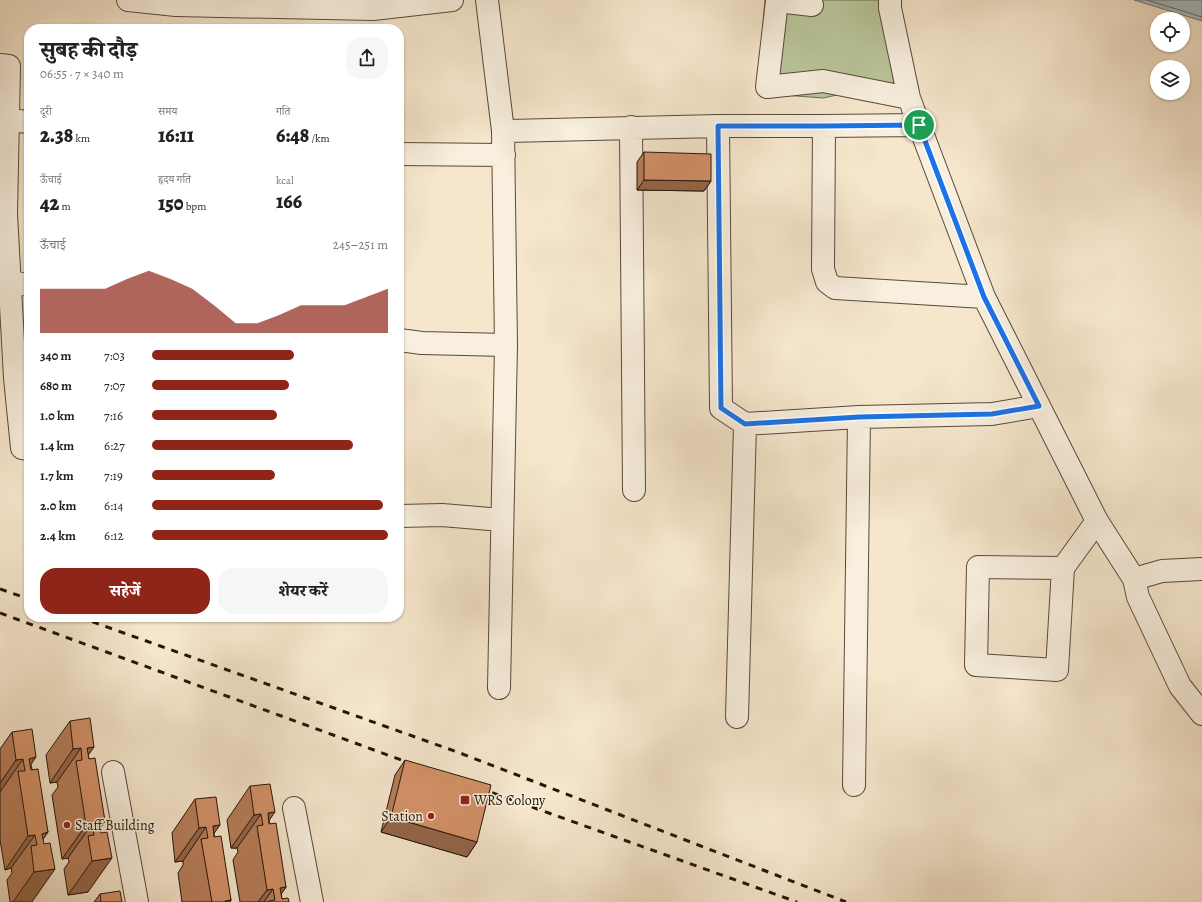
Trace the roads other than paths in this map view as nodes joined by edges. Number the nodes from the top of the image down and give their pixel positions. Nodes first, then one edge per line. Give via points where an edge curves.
1 (128, 0) edge
2 (452, 0) edge
3 (487, 0) edge
4 (890, 0) edge
5 (812, 5) dead end
6 (0, 65) edge
7 (909, 98) junction
8 (18, 121) edge
9 (919, 125) junction
10 (718, 126) junction
11 (824, 126) junction
12 (631, 128) junction
13 (503, 131) junction
14 (404, 154) edge
15 (504, 155) junction
16 (3, 214) edge
17 (19, 284) edge
18 (984, 297) junction
19 (404, 341) edge
20 (506, 345) junction
21 (8, 378) edge
22 (1039, 406) junction
23 (859, 417) junction
24 (745, 424) junction
25 (24, 448) edge
26 (634, 490) dead end
27 (404, 516) edge
28 (502, 520) junction
29 (1097, 521) junction
30 (1063, 568) junction
31 (1202, 569) edge
32 (1134, 579) junction
33 (499, 688) dead end
34 (1202, 714) edge
35 (737, 716) dead end
36 (113, 772) dead end
37 (854, 785) dead end
38 (294, 808) dead end
39 (137, 902) edge
40 (312, 902) edge

1 - 2 street via 176,5 373,10
3 - 13 street
4 - 7 street
5 - 7 street via 776,1 767,87 823,81
6 - 8 street via 9,66
7 - 9 street
8 - 16 street
9 - 11 street
9 - 18 street
10 - 11 street
10 - 12 street
10 - 24 street via 721,408
11 - 18 street via 823,269 827,282 835,288
12 - 13 street
12 - 26 street
13 - 15 street
14 - 15 street
15 - 20 street
16 - 17 street
17 - 21 street
18 - 22 street
19 - 20 street via 422,344
20 - 28 street
21 - 25 street
22 - 23 street via 992,414
22 - 29 street
23 - 24 street
23 - 37 street
24 - 35 street
27 - 28 street via 442,515
28 - 33 street
29 - 30 street
29 - 32 street
30 - 30 street via 1057,670 976,665 978,567
31 - 32 street via 1162,570
32 - 34 street via 1138,597 1180,686
36 - 39 street
38 - 40 street

